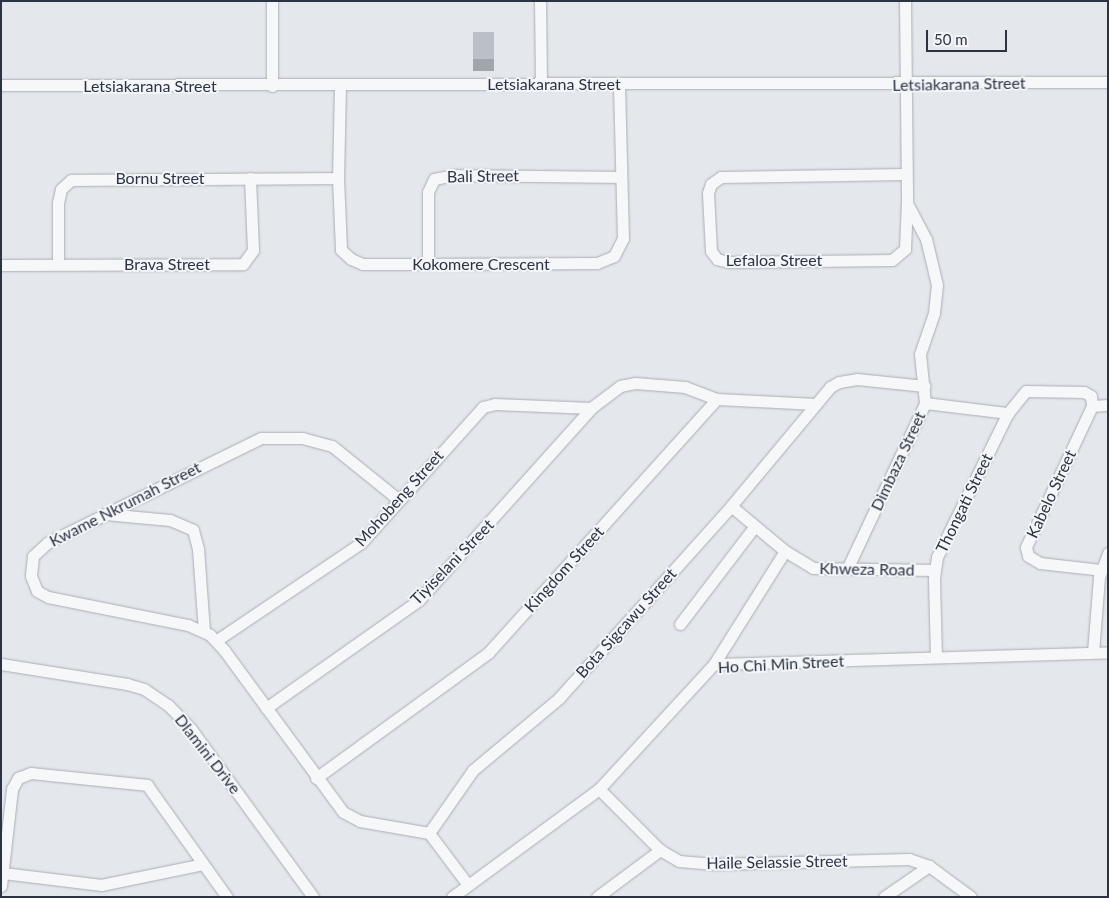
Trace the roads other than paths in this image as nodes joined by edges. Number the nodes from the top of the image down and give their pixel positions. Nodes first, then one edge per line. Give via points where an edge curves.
1 (272, 1) edge
2 (540, 1) edge
3 (904, 1) edge
4 (1108, 82) edge
5 (541, 84) junction
6 (1, 85) edge
7 (619, 85) junction
8 (906, 85) junction
9 (272, 86) junction
10 (340, 86) junction
11 (906, 174) junction
12 (620, 177) junction
13 (250, 178) junction
14 (338, 178) junction
15 (907, 201) junction
16 (58, 264) junction
17 (428, 264) junction
18 (1, 265) edge
19 (925, 386) junction
20 (717, 399) junction
21 (925, 403) junction
22 (816, 404) junction
23 (1108, 405) edge
24 (1092, 406) junction
25 (592, 408) junction
26 (1008, 413) junction
27 (400, 500) junction
28 (732, 506) junction
29 (105, 514) junction
30 (755, 526) junction
31 (785, 551) junction
32 (1108, 553) edge
33 (848, 567) junction
34 (934, 570) junction
35 (1101, 570) junction
36 (680, 624) dead end
37 (204, 631) junction
38 (217, 640) junction
39 (1093, 652) junction
40 (1108, 652) edge
41 (936, 657) junction
42 (1, 664) edge
43 (714, 664) junction
44 (266, 708) junction
45 (316, 778) junction
46 (599, 789) junction
47 (429, 833) junction
48 (660, 850) junction
49 (203, 864) junction
50 (929, 866) junction
51 (3, 873) junction
52 (468, 885) junction
53 (1, 886) edge
54 (227, 897) edge
55 (314, 897) edge
56 (452, 897) edge
57 (598, 897) edge
58 (884, 897) edge
59 (971, 897) edge

1 - 9 street
2 - 5 street
3 - 8 street
4 - 8 street, Letsiakarana Street
5 - 7 street, Letsiakarana Street
5 - 10 street, Letsiakarana Street
6 - 9 street, Letsiakarana Street
7 - 8 street, Letsiakarana Street
7 - 12 street, Kokomere Crescent
8 - 11 street
9 - 10 street, Letsiakarana Street
10 - 14 street, Kokomere Crescent
11 - 15 street
11 - 15 street, Lefaloa Street via 721,177 709,189 709,246 717,260 728,262 892,260 906,249
12 - 17 street, Kokomere Crescent via 623,244 605,262
12 - 17 street, Bali Street via 454,175 434,179 428,192
13 - 14 street, Bornu Street
13 - 16 street, Bornu Street via 71,180 61,189 58,202
13 - 16 street, Brava Street via 253,250 243,264
14 - 17 street, Kokomere Crescent via 339,242 346,255 363,264
15 - 19 street via 926,239 937,285 934,313 920,354
16 - 18 street, Brava Street
19 - 21 street
19 - 22 street, Bota Sigcawu Street via 848,380 830,387
20 - 22 street
20 - 25 street, Tiyiselani Street via 685,387 627,384 614,389
20 - 45 street, Kingdom Street via 488,653
21 - 26 street, Dimbaza Street
21 - 33 street, Dimbaza Street
22 - 28 street, Bota Sigcawu Street
23 - 24 street
24 - 26 street, Thongati Street via 1091,396 1086,392 1031,390 1019,396
24 - 35 street, Kabelo Street via 1026,552 1040,563
25 - 27 street, Mohobeng Street via 495,404 483,407
25 - 44 street, Tiyiselani Street via 419,600
26 - 34 street, Thongati Street via 942,546
27 - 29 street, Kwame Nkrumah Street via 332,446 303,438 269,437 248,442
27 - 38 street, Mohobeng Street via 349,552
28 - 30 street, Khweza Road
28 - 47 street, Bota Sigcawu Street via 559,698 474,770
29 - 37 street via 170,520 193,530 198,549
29 - 37 street, Kwame Nkrumah Street via 39,549 30,571 37,591 48,597
30 - 31 street, Khweza Road
30 - 36 street
31 - 33 street, Khweza Road via 813,568
31 - 43 street
32 - 35 street
33 - 34 street, Khweza Road
34 - 41 street, Thongati Street
35 - 39 street
37 - 38 street, Kwame Nkrumah Street
38 - 44 street, Kwame Nkrumah Street
39 - 40 street, Ho Chi Min Street
39 - 41 street, Ho Chi Min Street
41 - 43 street, Ho Chi Min Street
42 - 55 street, Dlamini Drive via 127,684 144,689 168,705 191,729
43 - 46 street, Ho Chi Min Street
44 - 45 street, Kwame Nkrumah Street
45 - 47 street, Kwame Nkrumah Street via 351,818
46 - 48 street, Haile Selassie Street
46 - 52 street, Ho Chi Min Street
47 - 52 street
48 - 50 street, Haile Selassie Street via 669,857 693,864 909,859
48 - 57 street
49 - 51 street via 101,885
49 - 51 street via 147,785 31,773 18,778 12,789
49 - 54 street
50 - 58 street
50 - 59 street, Haile Selassie Street
51 - 53 street
52 - 56 street, Ho Chi Min Street

